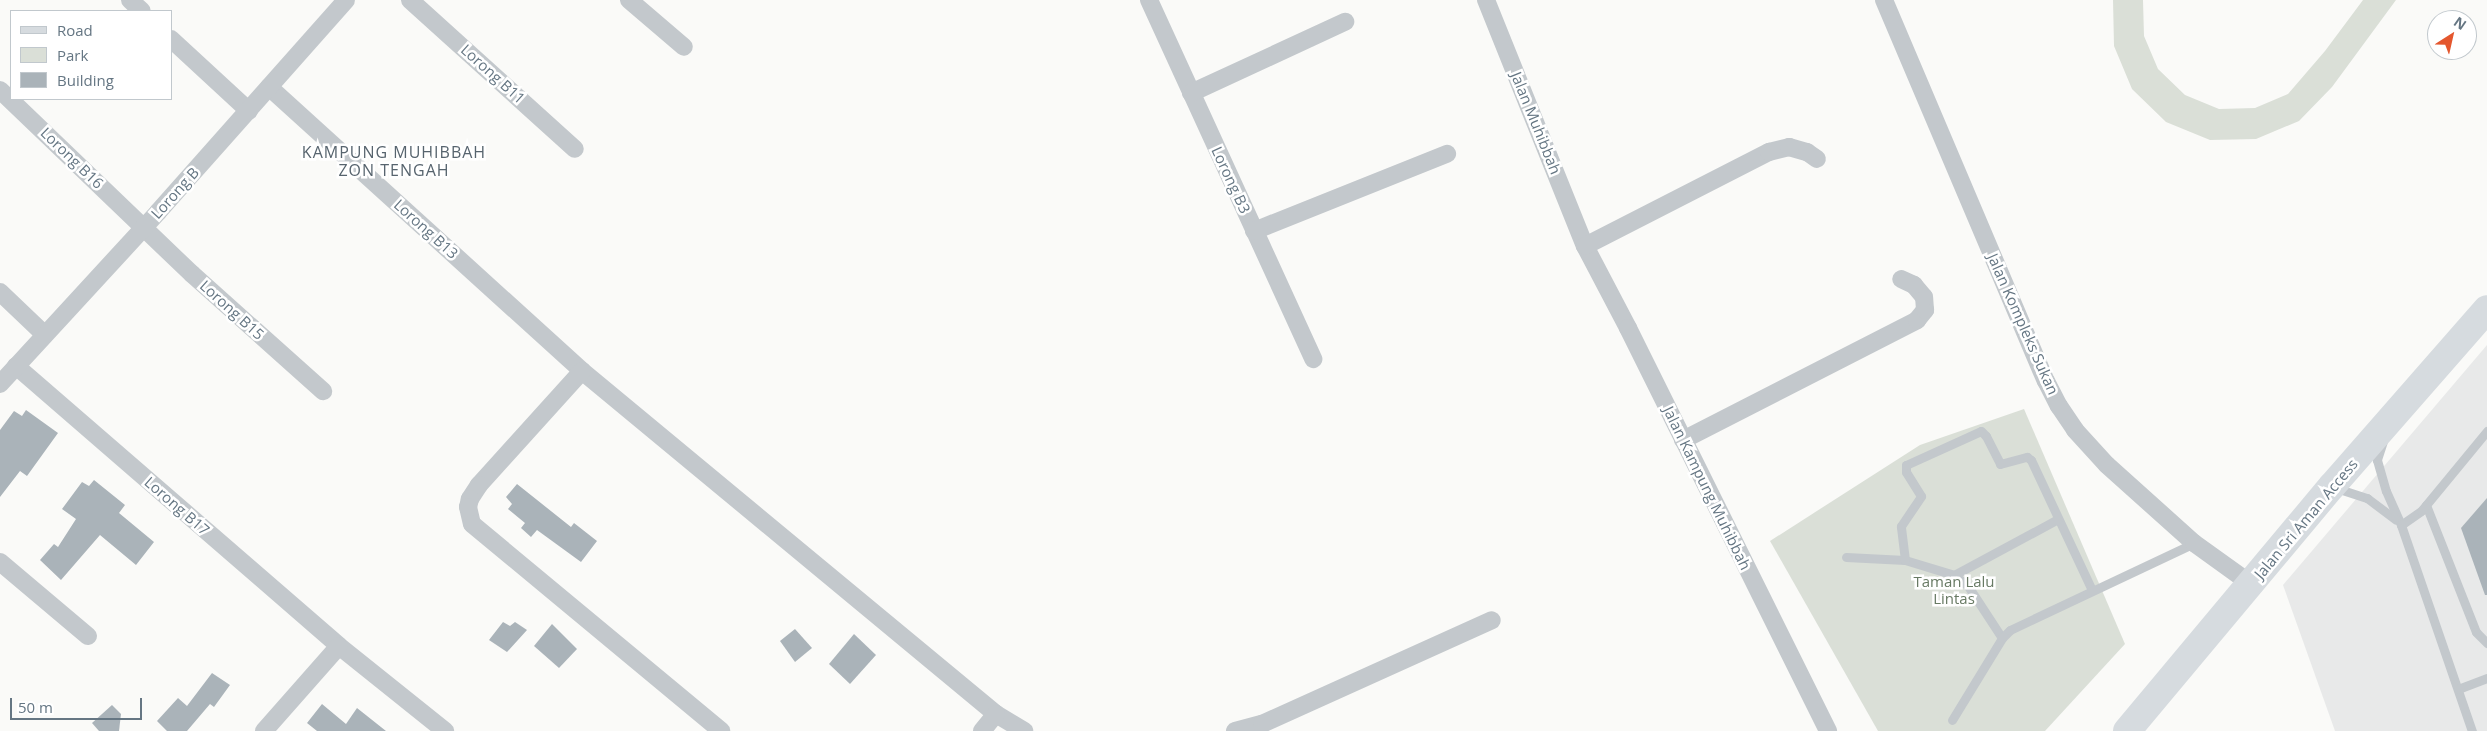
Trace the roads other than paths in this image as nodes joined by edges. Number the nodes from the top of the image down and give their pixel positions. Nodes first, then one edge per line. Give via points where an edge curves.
1 (130, 0) edge
2 (346, 0) edge
3 (410, 0) edge
4 (629, 0) edge
5 (1150, 0) edge
6 (1486, 0) edge
7 (1884, 0) edge
8 (141, 10) edge
9 (1345, 22) dead end
10 (172, 40) edge
11 (684, 47) dead end
12 (270, 87) junction
13 (0, 90) edge
14 (1191, 94) junction
15 (10, 100) edge
16 (11, 100) edge
17 (248, 111) junction
18 (575, 149) dead end
19 (1447, 154) dead end
20 (1817, 159) dead end
21 (144, 227) junction
22 (1254, 231) junction
23 (1585, 246) junction
24 (1901, 279) dead end
25 (0, 292) edge
26 (2487, 310) edge
27 (45, 335) junction
28 (1313, 359) dead end
29 (16, 366) junction
30 (582, 371) junction
31 (0, 384) edge
32 (323, 391) dead end
33 (2389, 423) junction
34 (2487, 431) edge
35 (1683, 440) junction
36 (2332, 486) junction
37 (2426, 505) junction
38 (2058, 519) junction
39 (2401, 526) junction
40 (2194, 542) junction
41 (1846, 557) dead end
42 (1905, 560) junction
43 (0, 562) edge
44 (1954, 575) junction
45 (2251, 584) junction
46 (2092, 590) junction
47 (1492, 620) dead end
48 (88, 636) dead end
49 (2002, 638) junction
50 (2487, 643) edge
51 (339, 646) junction
52 (2487, 678) edge
53 (2458, 689) junction
54 (996, 714) junction
55 (1952, 720) dead end
56 (1264, 728) edge
57 (264, 731) edge
58 (445, 731) edge
59 (721, 731) edge
60 (982, 731) edge
61 (1024, 731) edge
62 (1234, 731) edge
63 (1828, 731) edge
64 (2127, 731) edge
65 (2472, 731) edge

1 - 8 street
2 - 12 street, Lorong B
3 - 18 street, Lorong B11
4 - 11 street
5 - 14 street, Lorong B3
6 - 23 street, Jalan Muhibbah
7 - 40 street, Jalan Kompleks Sukan via 2059,406 2075,430 2108,465
9 - 14 street
10 - 17 street
12 - 17 street, Lorong B
12 - 30 street, Lorong B13
13 - 15 street, Lorong B16
14 - 22 street, Lorong B3
16 - 21 street, Lorong B16
17 - 21 street, Lorong B
19 - 22 street
20 - 23 street via 1789,147 1770,152
21 - 27 street, Lorong B
21 - 32 street, Lorong B15
22 - 28 street, Lorong B3
23 - 35 street, Jalan Kampung Muhibbah
24 - 35 street via 1914,284 1924,297 1925,310 1917,320
25 - 27 street
26 - 33 main road, Jalan Sri Aman Access
27 - 29 street, Lorong B
29 - 31 street, Lorong B
29 - 51 street, Lorong B17
30 - 54 street, Lorong B13
30 - 59 street via 479,485 468,508 472,524
33 - 36 main road, Jalan Sri Aman Access
33 - 39 lane via 2377,460
34 - 37 lane
35 - 63 street, Jalan Kampung Muhibbah
36 - 39 lane via 2367,498 2388,512
36 - 45 main road, Jalan Sri Aman Access
37 - 39 lane
37 - 50 lane via 2476,632
38 - 42 lane via 2030,458 2000,464 1986,436 1978,431 1906,465 1906,472 1921,498 1901,526
38 - 44 lane
38 - 46 lane
39 - 53 lane
40 - 45 street, Jalan Kompleks Sukan
40 - 46 lane
41 - 42 lane
42 - 44 lane
43 - 48 street
44 - 49 lane via 1968,586
45 - 64 main road, Jalan Sri Aman Access
46 - 49 lane via 2010,630
47 - 56 street
49 - 55 lane
51 - 57 street
51 - 58 street, Lorong B17
52 - 53 lane
53 - 65 lane
54 - 60 street
54 - 61 street, Lorong B13
56 - 62 street

